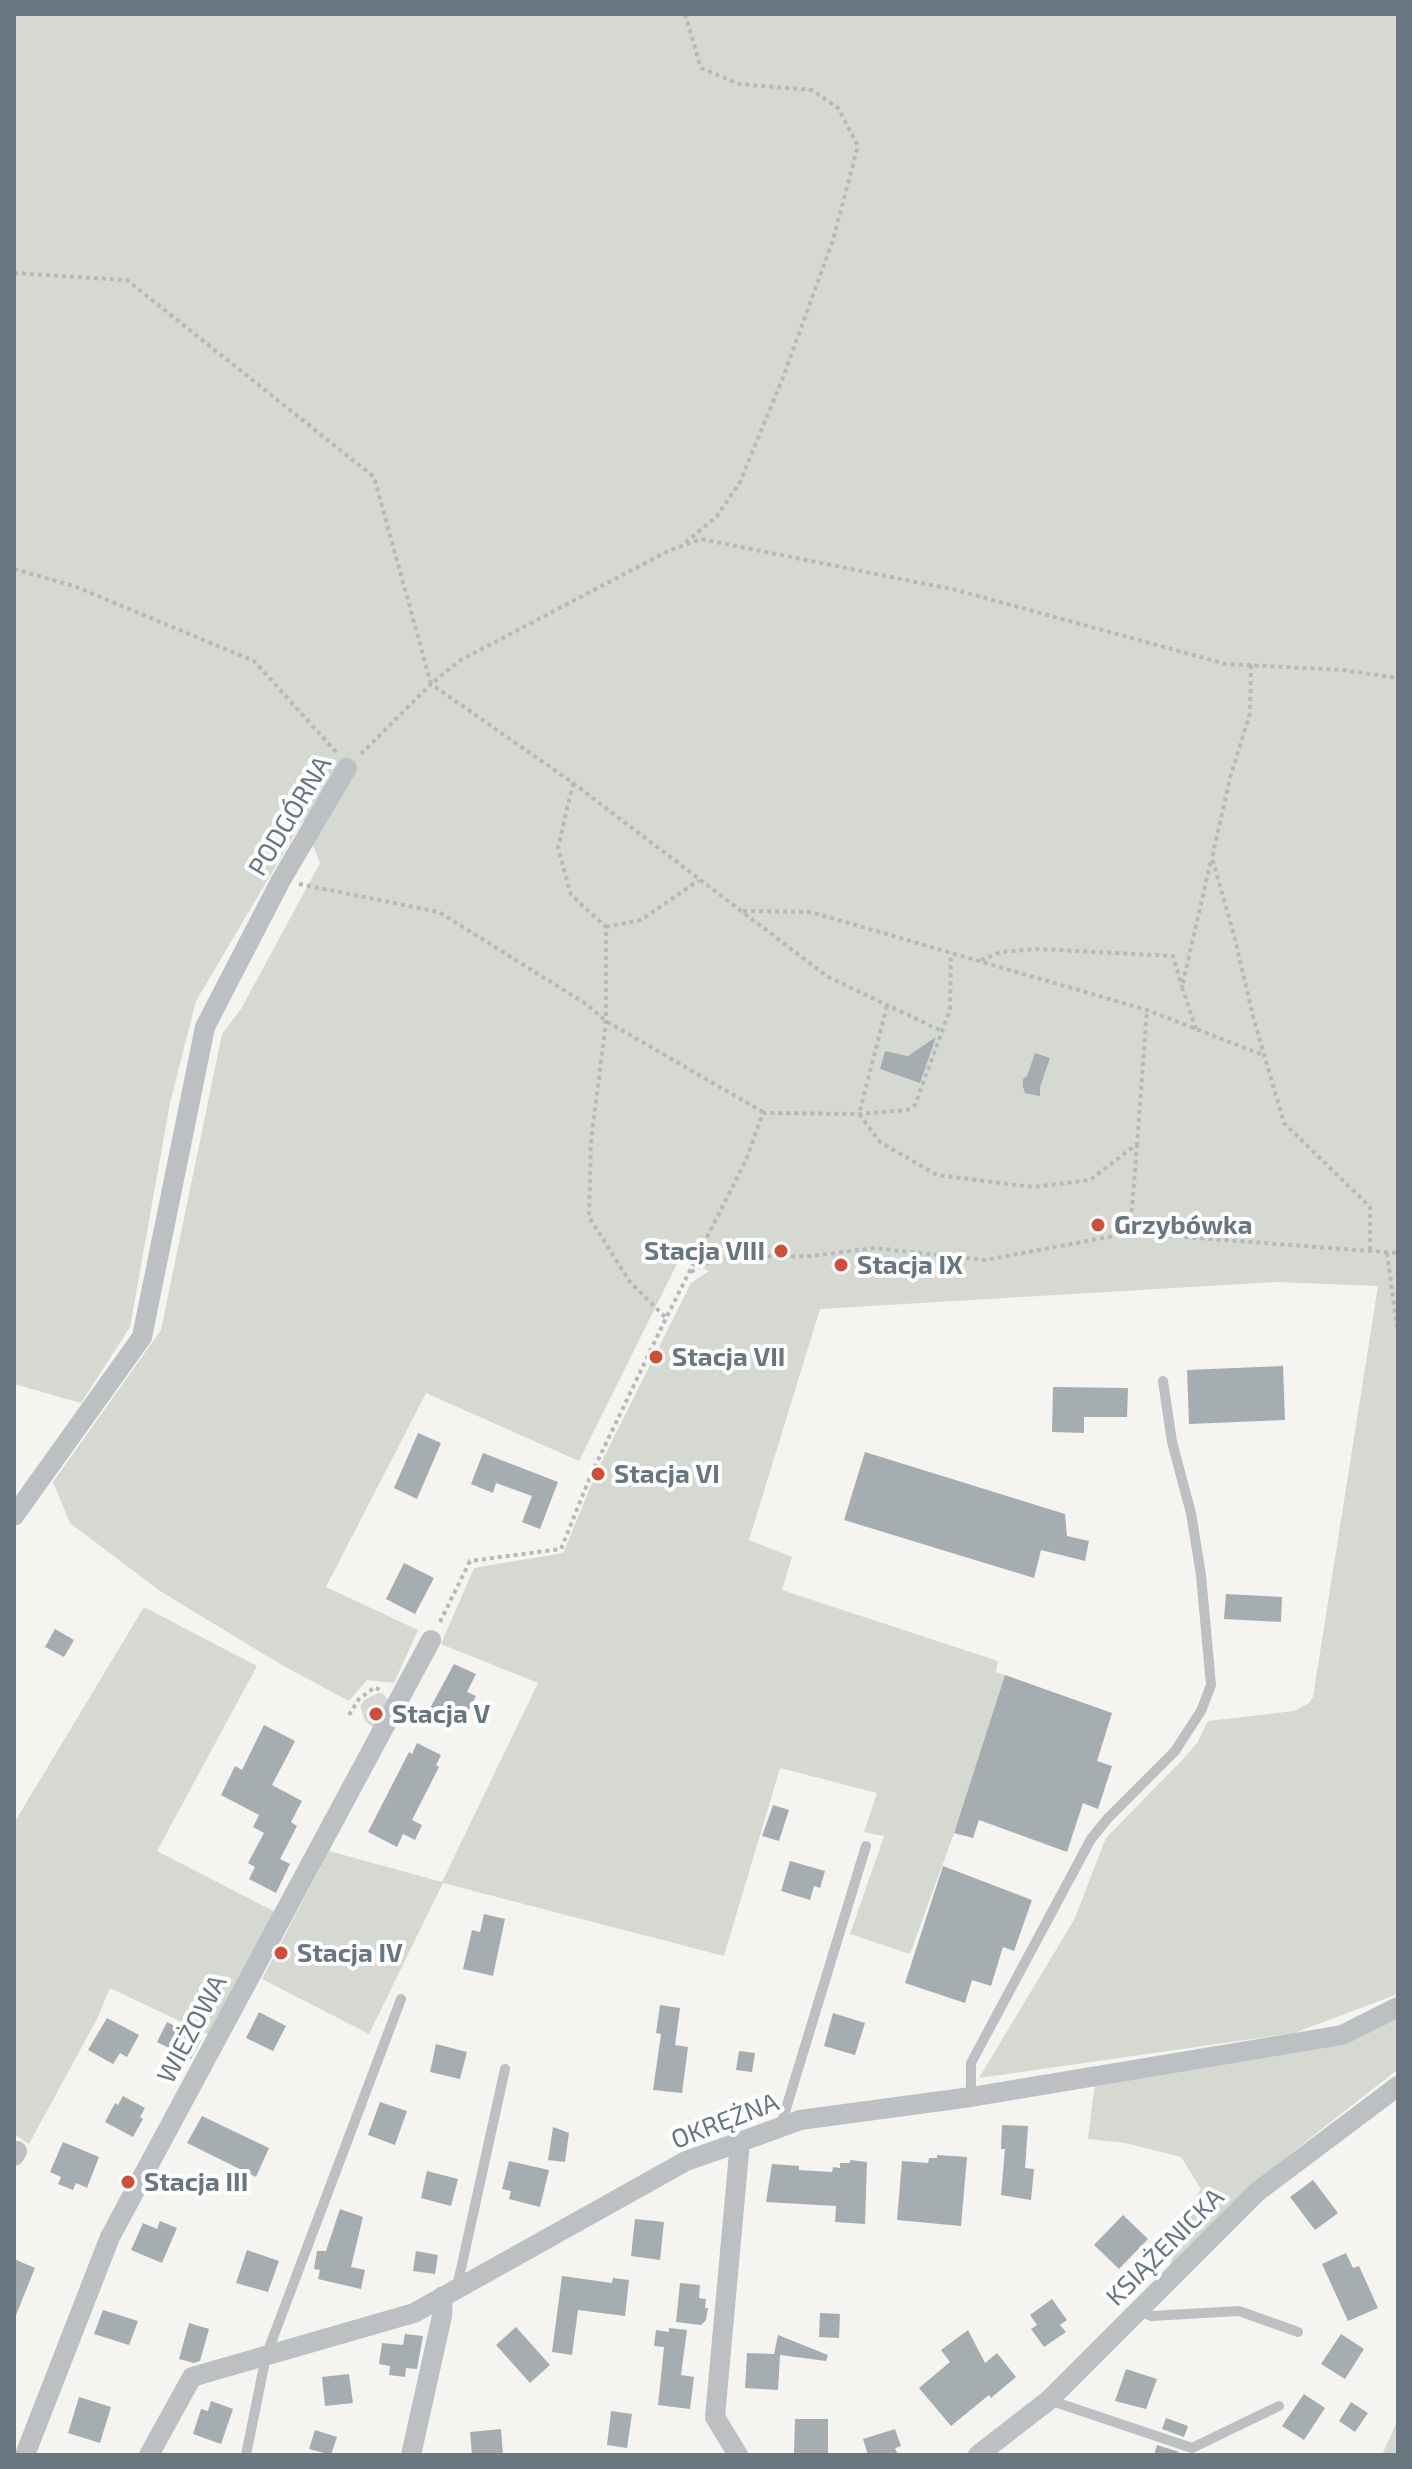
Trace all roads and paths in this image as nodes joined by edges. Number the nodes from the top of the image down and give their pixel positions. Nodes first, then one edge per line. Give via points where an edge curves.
1 (685, 14) edge
2 (14, 273) edge
3 (680, 547) junction
4 (14, 569) edge
5 (1251, 665) junction
6 (1398, 678) edge
7 (431, 684) junction
8 (347, 768) junction
9 (573, 783) junction
10 (1212, 858) junction
11 (281, 880) junction
12 (700, 880) junction
13 (740, 911) junction
14 (606, 927) junction
15 (951, 953) junction
16 (980, 961) junction
17 (1182, 987) junction
18 (887, 1006) junction
19 (1147, 1010) junction
20 (606, 1021) junction
21 (1196, 1029) junction
22 (942, 1031) junction
23 (1264, 1055) junction
24 (763, 1113) junction
25 (859, 1114) junction
26 (1137, 1144) junction
27 (1130, 1233) junction
28 (1370, 1251) junction
29 (1387, 1253) junction
30 (1398, 1253) edge
31 (689, 1273) junction
32 (666, 1318) junction
33 (1398, 1333) edge
34 (1163, 1381) dead end
35 (14, 1516) edge
36 (431, 1640) joint
37 (399, 1700) junction
38 (349, 1715) dead end
39 (866, 1846) dead end
40 (401, 1999) dead end
41 (1398, 2007) edge
42 (505, 2069) dead end
43 (1398, 2086) edge
44 (971, 2097) junction
45 (781, 2127) junction
46 (740, 2142) junction
47 (450, 2292) junction
48 (1137, 2310) junction
49 (1298, 2332) dead end
50 (266, 2356) junction
51 (1049, 2400) junction
52 (1279, 2406) dead end
53 (25, 2455) edge
54 (149, 2455) edge
55 (246, 2455) edge
56 (411, 2455) edge
57 (738, 2455) edge
58 (978, 2455) edge

1 - 3 path via 701,68 739,84 812,90 838,108 858,146 833,240 740,482 717,516
2 - 7 path via 127,280 374,477
3 - 5 path via 701,539 956,590 1226,664
3 - 7 path, PODGÓRNA via 459,661
4 - 8 path via 74,586 254,661
5 - 6 path
5 - 10 path via 1250,713
7 - 8 path, PODGÓRNA
7 - 9 path
8 - 11 street, PODGÓRNA
9 - 12 path
9 - 14 path via 558,848 571,895
10 - 17 path
10 - 23 path
11 - 20 path via 439,912
11 - 35 street, PODGÓRNA via 205,1027 142,1337
12 - 13 path
12 - 14 path via 641,920
13 - 15 path via 811,912
13 - 18 path via 828,977
14 - 20 path
15 - 16 path
15 - 22 path via 950,1010
16 - 17 path via 1001,952 1039,949 1173,956
16 - 19 path
17 - 21 path
18 - 22 path
18 - 25 path
19 - 21 path
19 - 26 path
20 - 24 path
20 - 32 path via 591,1141 589,1217 630,1282
21 - 23 path
22 - 25 path via 915,1105
23 - 28 path via 1284,1123 1370,1207
24 - 25 path
24 - 31 path via 746,1160
25 - 26 path via 880,1142 937,1175 1033,1187 1090,1180
26 - 27 path
27 - 28 path
27 - 31 path via 985,1260 874,1248 811,1256 718,1257
28 - 29 path
29 - 30 path
29 - 33 path
31 - 32 path
32 - 36 path via 561,1549 470,1561
34 - 44 lane via 1191,1513 1211,1685 1175,1751 1091,1839 971,2063
36 - 37 street, WIEŻOWA
37 - 38 path via 375,1687
37 - 53 street, WIEŻOWA via 110,2237
39 - 45 lane
40 - 50 lane
41 - 44 street, OKRĘŻNA via 1342,2035
42 - 47 lane
43 - 48 street, KSIĄŻENICKA via 1257,2192
44 - 45 street, OKRĘŻNA
45 - 46 street, OKRĘŻNA
46 - 47 street, OKRĘŻNA via 686,2161
46 - 57 street via 715,2417
47 - 50 street, OKRĘŻNA via 414,2313
47 - 56 street
48 - 49 lane via 1151,2316 1239,2311
48 - 51 street, KSIĄŻENICKA
50 - 54 street, OKRĘŻNA via 192,2377
50 - 55 lane
51 - 52 lane via 1192,2448
51 - 58 street, KSIĄŻENICKA

